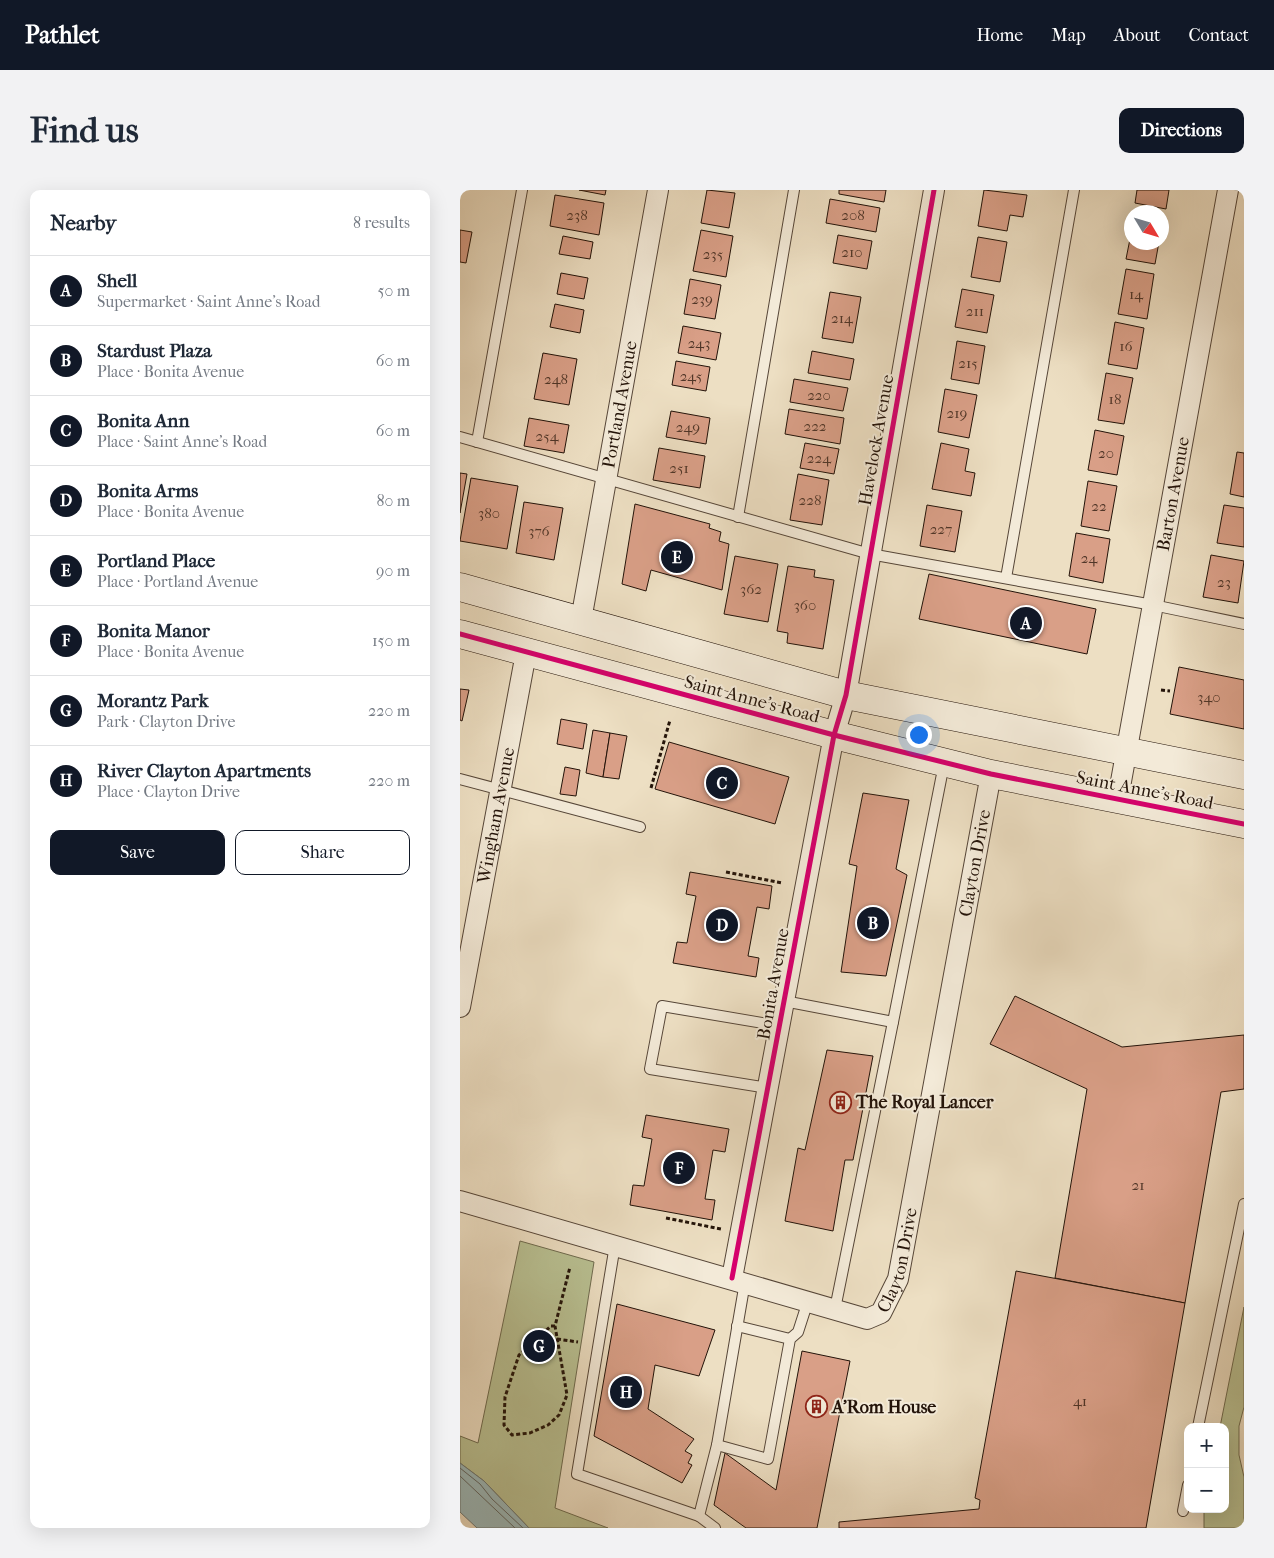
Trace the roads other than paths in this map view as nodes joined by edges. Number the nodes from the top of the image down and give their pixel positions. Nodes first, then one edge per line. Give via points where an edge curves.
1 (522, 190) edge
2 (658, 190) edge
3 (794, 190) edge
4 (934, 190) edge
5 (1074, 190) edge
6 (1228, 190) edge
7 (460, 437) edge
8 (477, 442) junction
9 (606, 480) junction
10 (738, 517) junction
11 (870, 554) junction
12 (1006, 578) junction
13 (460, 587) edge
14 (1153, 605) junction
15 (581, 620) junction
16 (1244, 624) edge
17 (460, 634) edge
18 (526, 653) junction
19 (846, 695) junction
20 (834, 735) junction
21 (1127, 751) junction
22 (944, 762) junction
23 (991, 774) junction
24 (1244, 775) edge
25 (460, 779) edge
26 (502, 790) junction
27 (1118, 798) junction
28 (1244, 824) edge
29 (640, 827) dead end
30 (784, 1001) junction
31 (460, 1007) edge
32 (893, 1022) junction
33 (780, 1026) junction
34 (768, 1088) junction
35 (460, 1201) edge
36 (1244, 1204) edge
37 (615, 1245) junction
38 (739, 1280) junction
39 (808, 1301) junction
40 (835, 1309) junction
41 (737, 1326) junction
42 (790, 1340) junction
43 (1199, 1423) edge
44 (717, 1445) junction
45 (1184, 1506) edge
46 (1183, 1511) dead end
47 (699, 1516) junction
48 (716, 1528) edge

1 - 8 lane
2 - 9 street, Portland Avenue
3 - 10 lane
4 - 11 street, Havelock Avenue
5 - 12 lane
6 - 14 street, Barton Avenue
7 - 8 lane
8 - 9 lane
9 - 10 lane
9 - 15 street, Portland Avenue
10 - 11 lane
11 - 12 lane
11 - 19 street, Havelock Avenue
12 - 14 lane
13 - 15 main road, Saint Anne's Road
14 - 16 lane
14 - 21 street, Barton Avenue
15 - 19 main road, Saint Anne's Road
17 - 18 main road, Saint Anne's Road
18 - 20 main road, Saint Anne's Road
18 - 26 street, Wingham Avenue
19 - 20 street, Bonita Avenue
19 - 21 main road, Saint Anne's Road
20 - 22 main road, Saint Anne's Road
20 - 30 street, Bonita Avenue
21 - 24 main road, Saint Anne's Road
21 - 27 street, Barton Avenue
22 - 23 main road, Saint Anne's Road
22 - 32 lane
23 - 27 main road, Saint Anne's Road
23 - 40 street, Clayton Drive via 898,1279 881,1314 867,1319
25 - 26 lane
26 - 29 lane
26 - 31 street, Wingham Avenue
27 - 28 main road, Saint Anne's Road
30 - 32 lane
30 - 33 street, Bonita Avenue
32 - 40 lane
33 - 34 street, Bonita Avenue
33 - 34 lane via 662,1006 650,1069
34 - 38 street, Bonita Avenue
35 - 37 street, Clayton Drive
36 - 43 lane
37 - 38 street, Clayton Drive
37 - 47 lane via 577,1474
38 - 39 street, Clayton Drive
38 - 41 lane
39 - 40 street, Clayton Drive
39 - 42 lane via 798,1332
41 - 42 lane
41 - 44 lane
42 - 44 lane via 768,1458
44 - 47 lane
45 - 46 lane
47 - 48 lane

